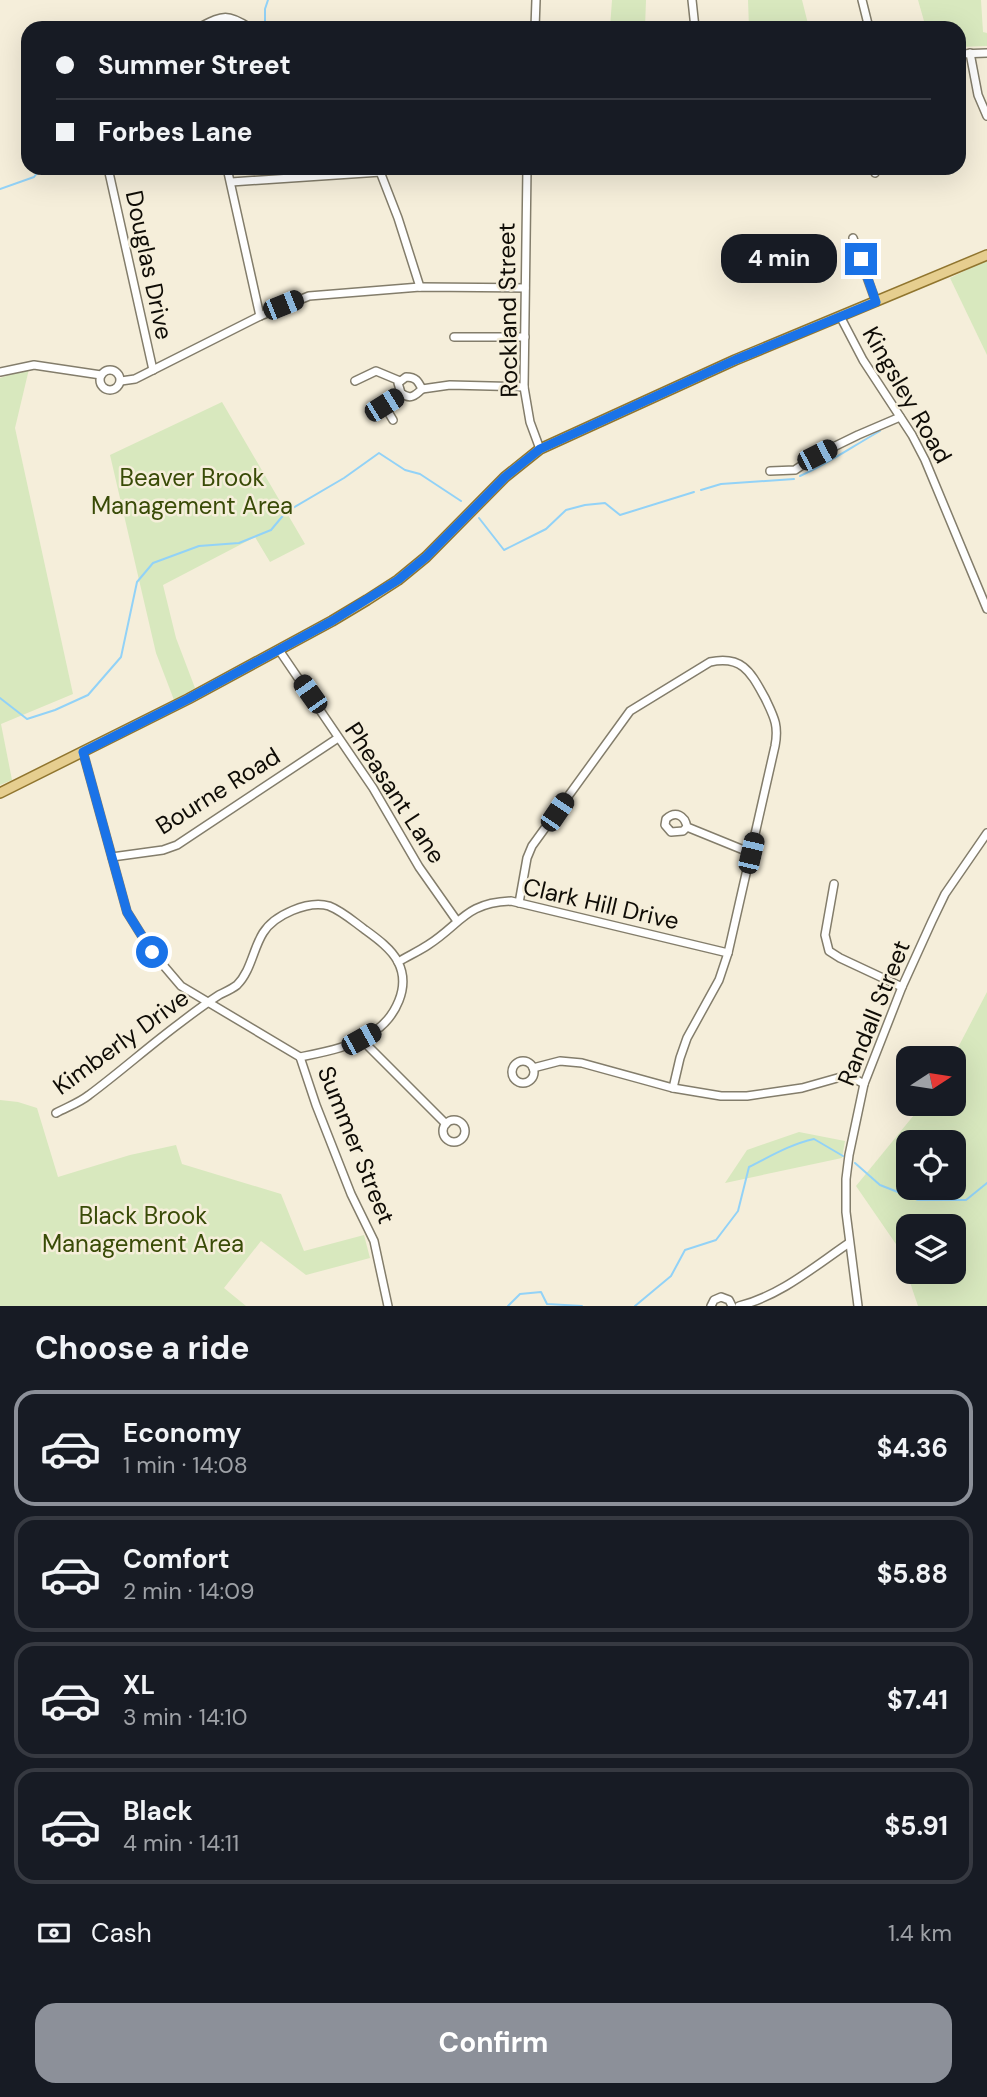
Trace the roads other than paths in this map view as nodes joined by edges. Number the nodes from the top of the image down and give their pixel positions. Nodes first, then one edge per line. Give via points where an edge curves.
1 (536, 0) edge
2 (692, 0) edge
3 (862, 0) edge
4 (214, 21) edge
5 (239, 21) edge
6 (535, 21) edge
7 (694, 21) edge
8 (867, 21) edge
9 (966, 53) edge
10 (970, 53) junction
11 (987, 53) edge
12 (987, 116) edge
13 (110, 175) edge
14 (228, 175) edge
15 (318, 175) edge
16 (382, 175) edge
17 (527, 175) edge
18 (230, 182) junction
19 (853, 238) dead end
20 (987, 255) edge
21 (420, 287) junction
22 (525, 288) junction
23 (876, 302) junction
24 (260, 316) junction
25 (840, 316) junction
26 (454, 337) dead end
27 (525, 337) junction
28 (153, 370) junction
29 (0, 372) edge
30 (101, 375) junction
31 (355, 381) dead end
32 (400, 381) junction
33 (121, 382) junction
34 (524, 387) junction
35 (422, 389) junction
36 (402, 394) junction
37 (900, 417) junction
38 (393, 419) dead end
39 (540, 449) junction
40 (770, 471) dead end
41 (987, 609) edge
42 (279, 650) junction
43 (338, 738) junction
44 (83, 752) junction
45 (0, 793) edge
46 (687, 827) dead end
47 (987, 833) edge
48 (751, 853) junction
49 (112, 857) junction
50 (834, 884) dead end
51 (519, 903) junction
52 (457, 921) junction
53 (728, 953) junction
54 (398, 962) junction
55 (902, 987) junction
56 (208, 1002) junction
57 (361, 1039) junction
58 (300, 1058) junction
59 (533, 1068) dead end
60 (863, 1084) junction
61 (673, 1088) junction
62 (56, 1113) dead end
63 (446, 1124) dead end
64 (849, 1243) junction
65 (388, 1306) edge
66 (711, 1306) edge
67 (732, 1306) edge
68 (739, 1306) edge
69 (858, 1306) edge

1 - 6 street
2 - 7 street
3 - 8 street
4 - 5 street via 225,16
9 - 10 street
10 - 11 street
10 - 12 street
13 - 28 street, Douglas Drive
14 - 18 street
15 - 18 street
16 - 21 street
17 - 22 street, Rockland Street
18 - 24 street
19 - 23 street
20 - 23 main road
21 - 22 street
21 - 24 street via 309,296
22 - 27 street, Rockland Street
23 - 25 main road
24 - 28 street
25 - 37 street, Kingsley Road
25 - 39 main road
26 - 27 street
27 - 34 street, Rockland Street
28 - 33 street
29 - 30 street via 34,365
30 - 33 street via 114,371
30 - 33 street via 100,383 108,390
31 - 32 street via 376,371
32 - 35 street via 413,378
32 - 36 street
34 - 35 street via 450,384
34 - 39 street, Rockland Street
35 - 36 street via 414,396
36 - 38 street via 384,405
37 - 40 street via 795,470
37 - 41 street, Kingsley Road via 930,470
39 - 42 main road via 398,580
42 - 43 street, Pheasant Lane
42 - 44 main road
43 - 49 street, Bourne Road via 177,845
43 - 52 street, Pheasant Lane
44 - 45 main road
44 - 49 street, Summer Street
46 - 48 street
47 - 55 street, Randall Street via 945,894
48 - 51 street via 778,731 747,668 722,660 710,662 630,711 532,846
48 - 53 street
49 - 56 street, Summer Street via 127,912 152,952 181,986
50 - 55 street via 825,935 829,951
51 - 52 street, Clark Hill Drive via 483,905
51 - 53 street, Clark Hill Drive
52 - 54 street, Clark Hill Drive via 428,946
53 - 61 street via 719,980 687,1038
54 - 56 street, Kimberly Drive via 344,914 326,905 313,905 267,927 240,981
54 - 57 street via 402,986 397,1005 391,1017
55 - 60 street, Randall Street
56 - 58 street, Summer Street
56 - 62 street, Kimberly Drive via 87,1097
57 - 58 street
57 - 63 street
58 - 65 street, Summer Street via 351,1194 374,1241
59 - 61 street via 560,1061 582,1063
60 - 61 street via 848,1074 802,1088 747,1096
60 - 64 street, Randall Street via 846,1179
64 - 68 street via 764,1298
64 - 69 street, Randall Street
66 - 67 street via 721,1297

